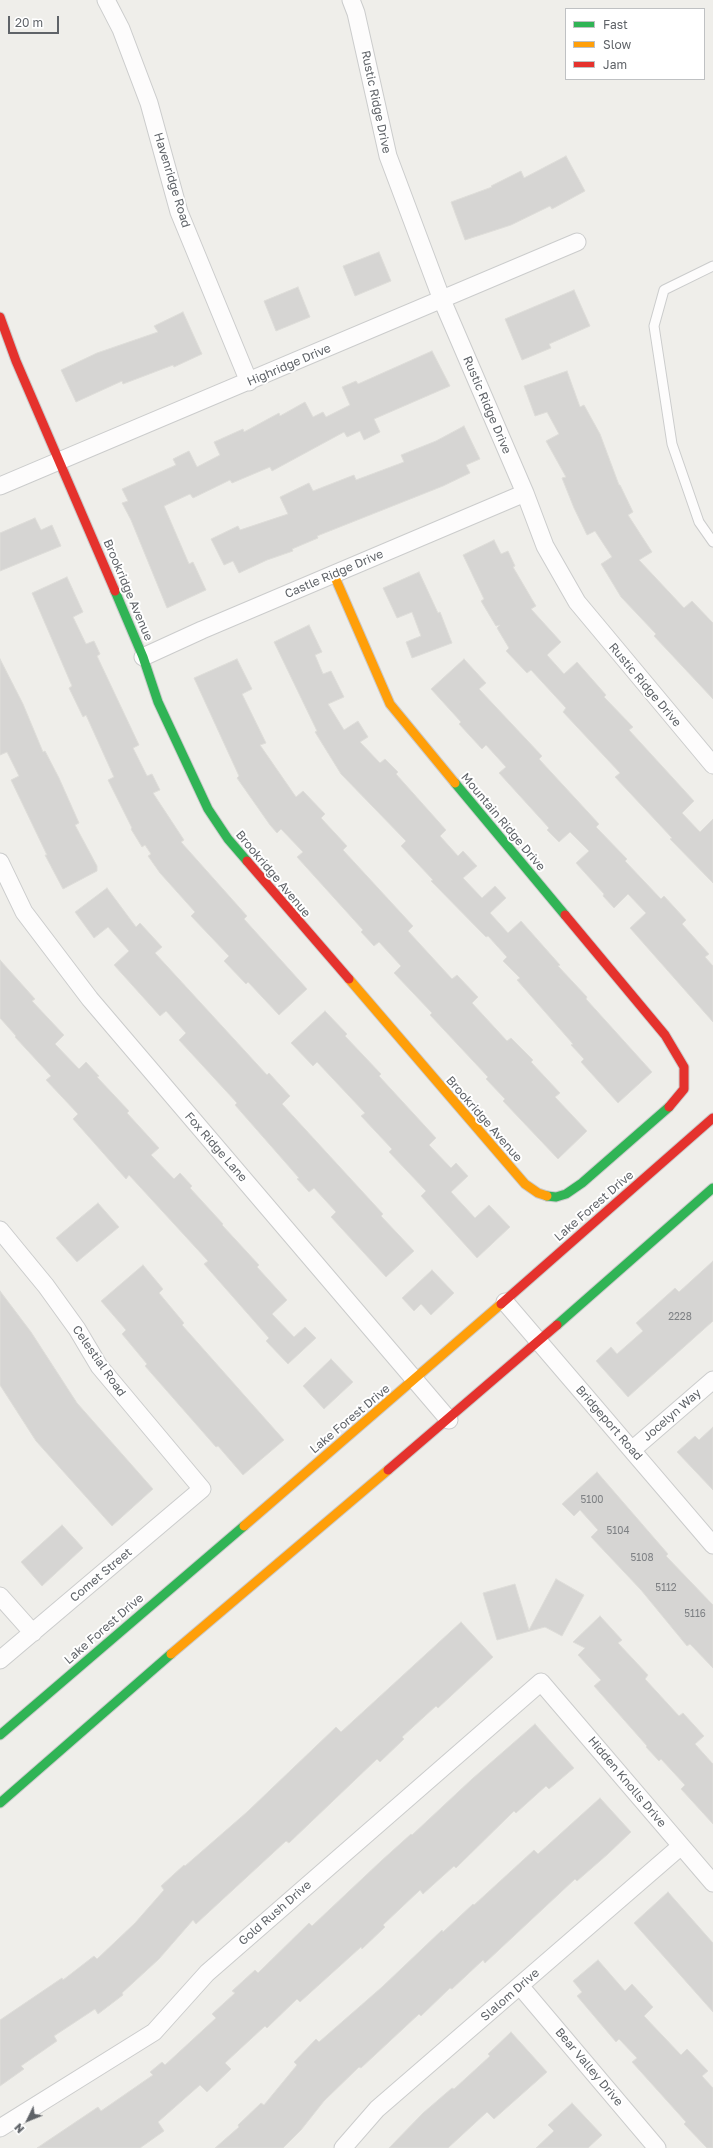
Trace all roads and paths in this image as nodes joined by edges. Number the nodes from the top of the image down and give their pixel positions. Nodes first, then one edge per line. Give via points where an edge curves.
1 (106, 0) edge
2 (351, 0) edge
3 (577, 242) dead end
4 (713, 266) edge
5 (442, 300) junction
6 (0, 317) edge
7 (249, 382) junction
8 (59, 461) junction
9 (0, 486) edge
10 (525, 493) junction
11 (713, 542) edge
12 (334, 575) junction
13 (143, 657) junction
14 (713, 765) edge
15 (0, 862) edge
16 (684, 1067) joint
17 (713, 1118) edge
18 (713, 1188) edge
19 (0, 1230) edge
20 (505, 1302) junction
21 (538, 1342) junction
22 (415, 1379) junction
23 (713, 1380) edge
24 (449, 1420) junction
25 (632, 1450) junction
26 (202, 1489) joint
27 (713, 1545) edge
28 (0, 1596) edge
29 (33, 1633) junction
30 (0, 1660) edge
31 (541, 1682) joint
32 (0, 1735) edge
33 (0, 1803) edge
34 (681, 1846) junction
35 (713, 1883) edge
36 (520, 1986) junction
37 (0, 2128) edge
38 (343, 2148) edge
39 (657, 2148) edge

1 - 7 street, Havenridge Road via 121,29 148,103 179,212
2 - 5 street, Rustic Ridge Drive via 388,156
3 - 5 street, Highridge Drive
4 - 11 lane via 664,290 654,326 672,444 699,522
5 - 7 street, Highridge Drive
5 - 10 street, Rustic Ridge Drive
6 - 8 main road, Brookridge Avenue via 16,362
7 - 8 street, Highridge Drive
8 - 9 street, Highridge Drive
8 - 13 main road, Brookridge Avenue
10 - 12 street, Castle Ridge Drive
10 - 14 street, Rustic Ridge Drive via 545,546 576,602
12 - 13 street, Castle Ridge Drive
12 - 16 main road, Mountain Ridge Drive via 390,704 665,1036
13 - 16 main road, Brookridge Avenue via 158,702 208,809 228,839 525,1184 538,1193 556,1197 566,1194 582,1183 674,1102 684,1089
15 - 22 street, Fox Ridge Lane via 24,912 90,1000
17 - 20 main road, Lake Forest Drive
18 - 21 main road
19 - 26 street, Celestial Road via 46,1286 77,1329 99,1366
20 - 21 street, Bridgeport Road
20 - 22 main road, Lake Forest Drive
21 - 24 main road
21 - 25 street, Bridgeport Road
22 - 24 street, Fox Ridge Lane
22 - 32 main road, Lake Forest Drive
23 - 25 street, Jocelyn Way
24 - 33 main road via 194,1634
25 - 27 street, Bridgeport Road
26 - 29 street, Comet Street
28 - 29 street
29 - 30 street, Comet Street
31 - 34 street, Hidden Knolls Drive
31 - 37 street, Gold Rush Drive via 207,1972 154,2032
34 - 35 street, Hidden Knolls Drive
34 - 36 street, Slalom Drive
36 - 38 street, Slalom Drive via 377,2109
36 - 39 street, Bear Valley Drive

